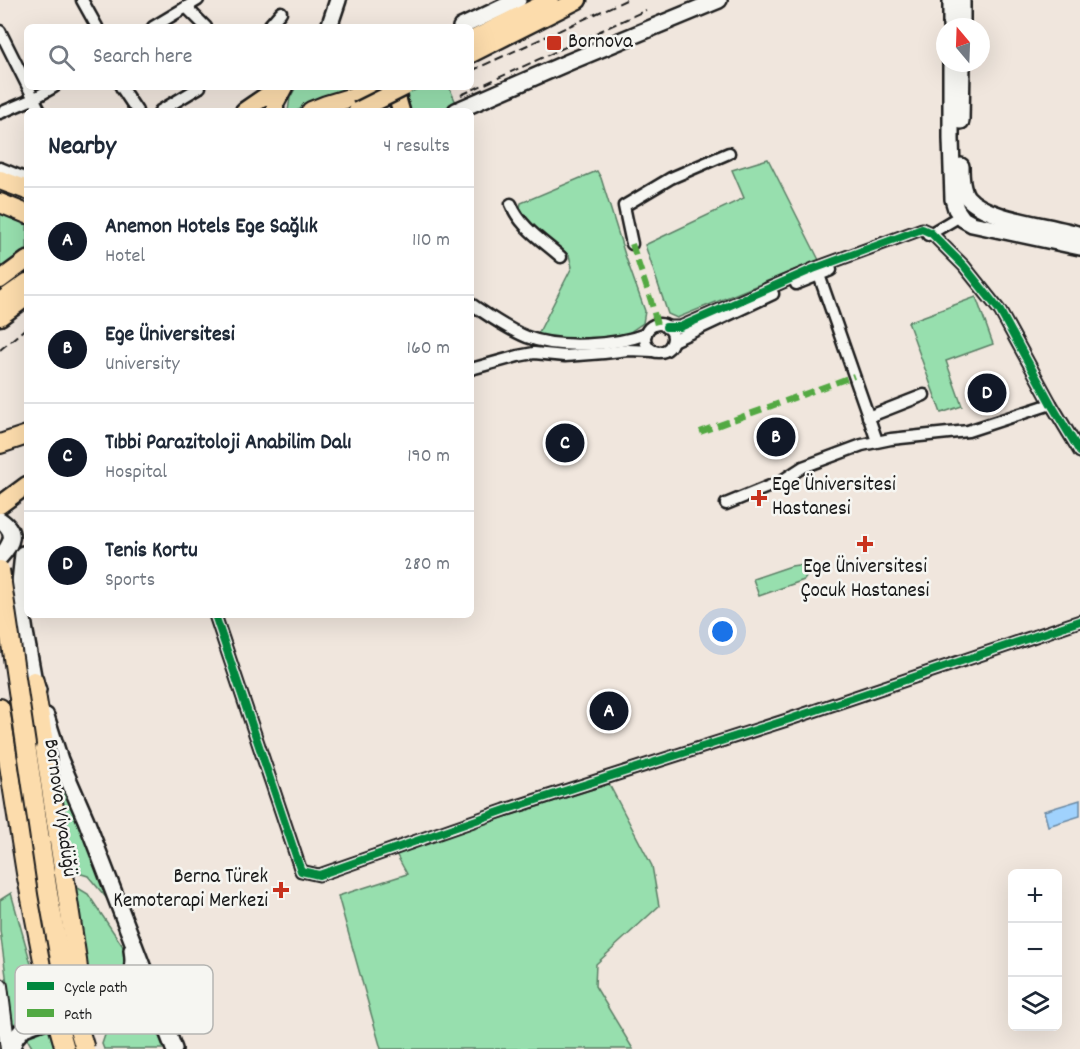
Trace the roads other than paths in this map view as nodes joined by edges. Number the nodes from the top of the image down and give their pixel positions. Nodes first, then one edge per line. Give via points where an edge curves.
1 (82, 0) edge
2 (174, 0) edge
3 (198, 0) edge
4 (338, 0) edge
5 (550, 0) edge
6 (578, 0) edge
7 (719, 0) edge
8 (951, 0) edge
9 (962, 0) edge
10 (513, 1) edge
11 (183, 9) junction
12 (281, 12) dead end
13 (951, 18) edge
14 (962, 18) edge
15 (95, 24) edge
16 (158, 24) edge
17 (202, 24) edge
18 (271, 24) edge
19 (331, 24) edge
20 (467, 24) edge
21 (0, 31) edge
22 (474, 38) edge
23 (474, 52) edge
24 (951, 72) edge
25 (962, 72) edge
26 (24, 80) edge
27 (29, 90) edge
28 (49, 90) edge
29 (123, 90) edge
30 (192, 90) edge
31 (275, 90) edge
32 (282, 90) edge
33 (371, 90) edge
34 (372, 90) edge
35 (395, 90) edge
36 (399, 90) edge
37 (33, 99) junction
38 (38, 108) edge
39 (135, 108) edge
40 (165, 108) edge
41 (248, 108) edge
42 (275, 108) edge
43 (318, 108) edge
44 (336, 108) edge
45 (363, 108) edge
46 (400, 108) edge
47 (463, 108) edge
48 (0, 113) edge
49 (729, 153) dead end
50 (0, 168) edge
51 (24, 178) edge
52 (0, 180) edge
53 (24, 189) edge
54 (0, 203) edge
55 (511, 204) dead end
56 (975, 204) junction
57 (24, 213) edge
58 (961, 216) junction
59 (932, 233) junction
60 (1080, 235) edge
61 (632, 244) dead end
62 (1080, 247) edge
63 (561, 257) dead end
64 (24, 262) edge
65 (819, 275) junction
66 (0, 280) edge
67 (24, 289) edge
68 (24, 290) edge
69 (0, 301) edge
70 (474, 306) edge
71 (0, 317) edge
72 (666, 327) junction
73 (646, 334) junction
74 (673, 341) junction
75 (654, 351) junction
76 (474, 368) edge
77 (924, 395) dead end
78 (1051, 404) junction
79 (868, 417) junction
80 (24, 435) edge
81 (877, 441) junction
82 (0, 442) edge
83 (24, 449) edge
84 (1080, 452) edge
85 (0, 457) edge
86 (24, 488) edge
87 (726, 504) dead end
88 (0, 505) edge
89 (0, 520) edge
90 (24, 552) edge
91 (0, 557) edge
92 (24, 558) edge
93 (0, 570) edge
94 (0, 591) edge
95 (24, 617) edge
96 (24, 618) edge
97 (216, 618) edge
98 (1080, 621) edge
99 (34, 681) junction
100 (0, 708) edge
101 (0, 789) edge
102 (128, 929) junction
103 (42, 965) edge
104 (44, 965) edge
105 (61, 965) edge
106 (78, 965) edge
107 (133, 965) edge
108 (142, 965) edge
109 (0, 986) edge
110 (18, 1034) edge
111 (61, 1034) edge
112 (81, 1034) edge
113 (84, 1034) edge
114 (168, 1034) edge
115 (10, 1049) edge
116 (65, 1049) edge
117 (86, 1049) edge
118 (174, 1049) edge

1 - 15 street
2 - 11 street
3 - 11 street
4 - 19 main road
5 - 22 main road
6 - 23 main road
7 - 47 main road
8 - 13 main road
9 - 14 main road
10 - 20 main road
11 - 16 street
11 - 17 street
12 - 18 street
21 - 26 street
24 - 58 main road via 953,199
25 - 56 main road via 962,179 965,195
27 - 37 street
28 - 37 street
29 - 39 street
30 - 40 street
31 - 41 main road
32 - 42 main road
33 - 43 highway
34 - 44 main road
35 - 46 main road
36 - 45 main road, bridge
37 - 38 street
37 - 48 street
49 - 61 street via 671,178 624,206
50 - 51 street
52 - 53 highway
54 - 57 highway
55 - 63 street via 524,226
56 - 58 main road
56 - 60 main road via 1011,218
58 - 59 street
58 - 62 main road
59 - 65 street
59 - 72 street via 922,229 813,269 680,327
59 - 78 street via 1000,311
64 - 66 main road
65 - 74 street
65 - 79 street
67 - 69 main road
68 - 71 main road
70 - 73 street via 526,337 551,344 617,342
72 - 73 street via 654,326
72 - 74 street
73 - 75 street via 648,346
74 - 75 street via 666,350
75 - 76 street via 565,356 534,353
77 - 79 street
78 - 81 street via 968,431
78 - 84 street
79 - 81 street
80 - 82 highway
81 - 87 street via 803,466 780,482
83 - 85 highway
86 - 88 main road
89 - 91 main road via 11,534
90 - 94 main road
92 - 95 main road via 20,592
93 - 105 highway, Bornova Viyadüğü, bridge
96 - 99 main road
97 - 98 street via 301,871 319,875
99 - 102 main road via 60,760
99 - 106 highway, bridge
100 - 104 highway, Bornova Viyadüğü
101 - 103 highway via 15,866
102 - 107 main road
102 - 108 main road
109 - 115 street
110 - 115 main road
111 - 116 highway, Bornova Viyadüğü, bridge
112 - 117 highway, Bornova Viyadüğü, bridge
113 - 117 highway, bridge
114 - 118 main road

